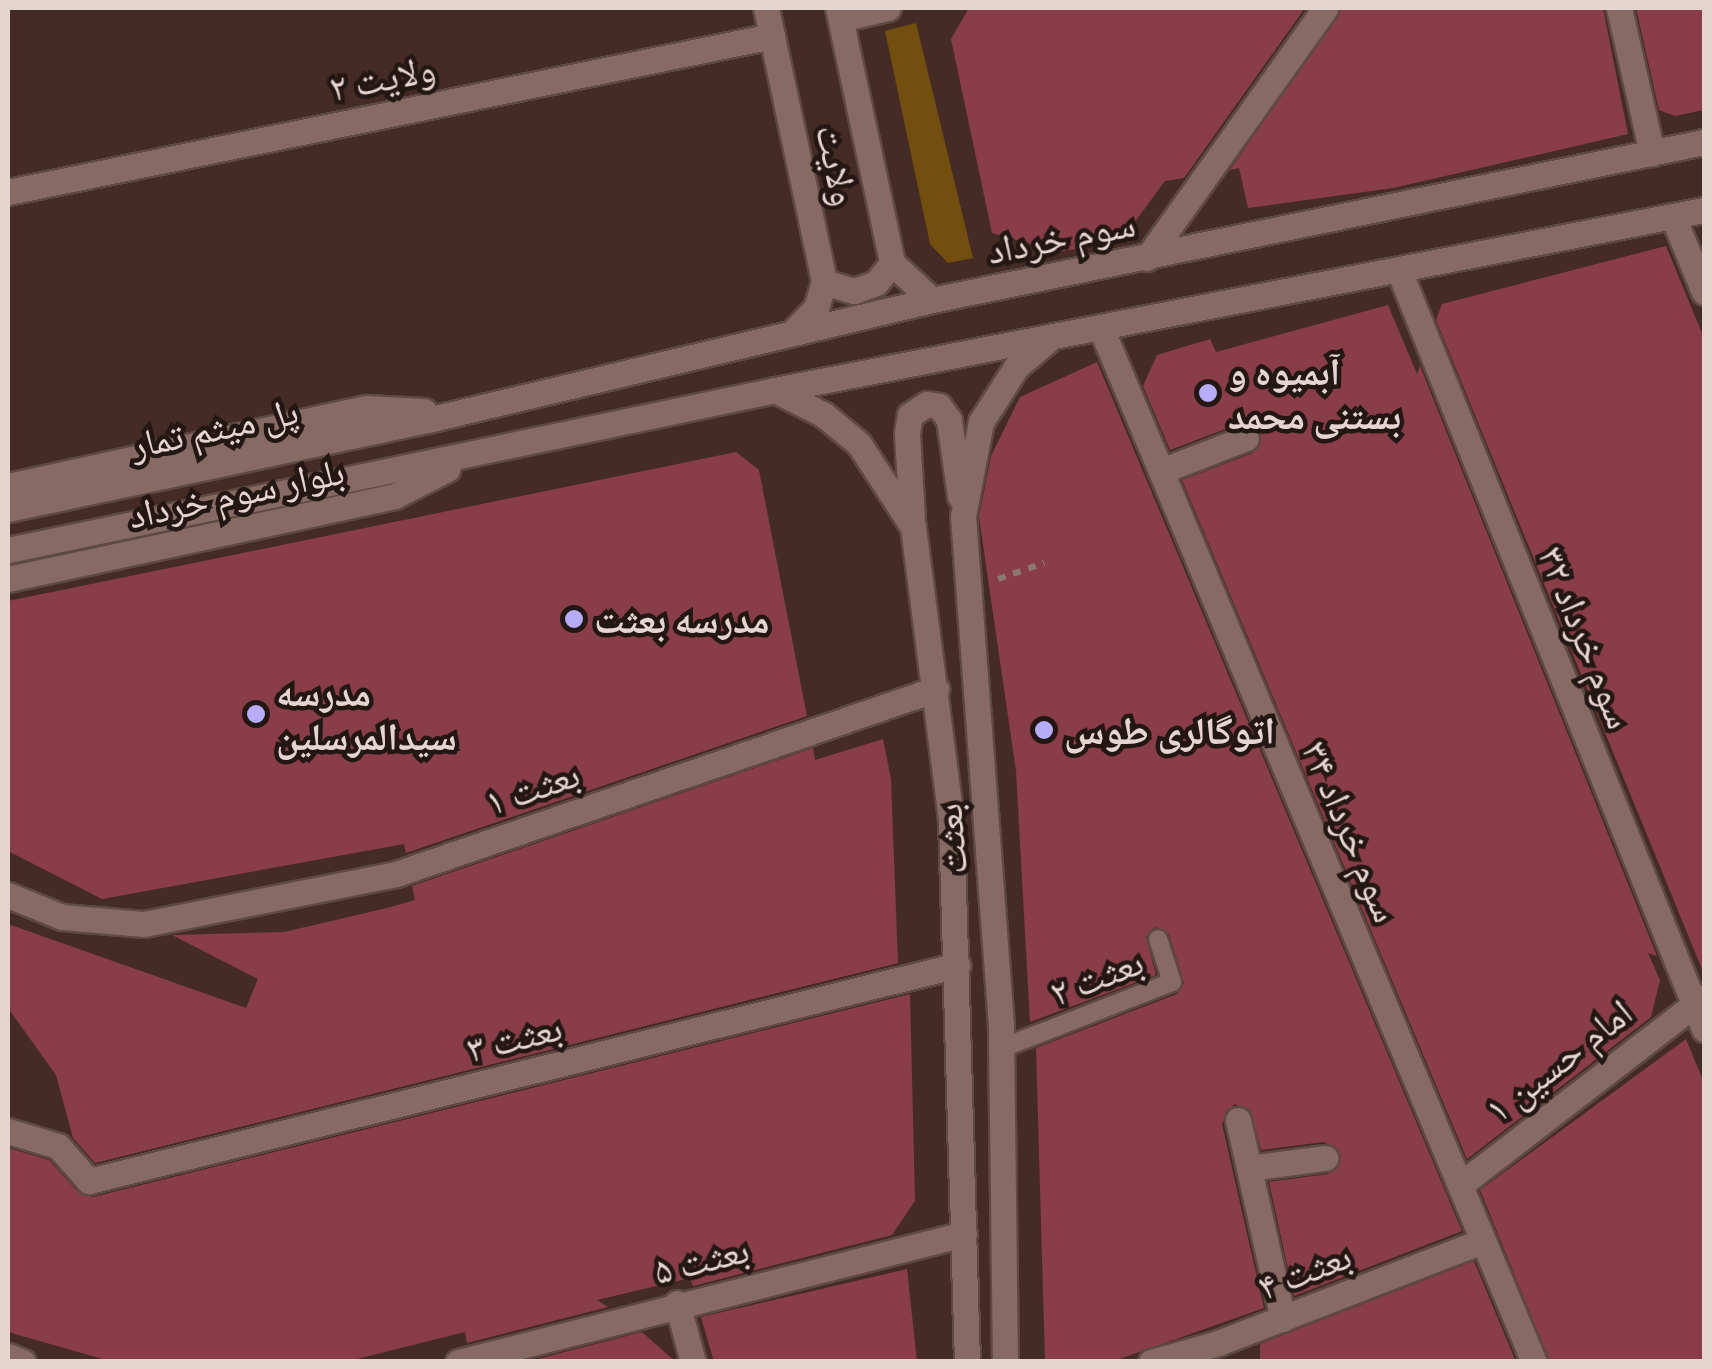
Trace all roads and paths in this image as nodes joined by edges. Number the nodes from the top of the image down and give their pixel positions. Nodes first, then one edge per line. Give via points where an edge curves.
1 (766, 8) edge
2 (888, 8) edge
3 (1325, 8) edge
4 (1618, 8) edge
5 (840, 13) edge
6 (772, 36) junction
7 (1704, 142) edge
8 (1652, 153) junction
9 (8, 192) edge
10 (1704, 210) edge
11 (1673, 217) junction
12 (1147, 258) junction
13 (892, 263) junction
14 (1400, 273) junction
15 (824, 282) junction
16 (1704, 292) edge
17 (932, 300) junction
18 (1101, 328) junction
19 (795, 330) junction
20 (1050, 338) junction
21 (775, 390) junction
22 (448, 415) junction
23 (1246, 438) dead end
24 (459, 459) junction
25 (1161, 472) junction
26 (8, 486) edge
27 (8, 509) edge
28 (963, 516) junction
29 (912, 527) junction
30 (8, 550) edge
31 (1044, 563) dead end
32 (8, 579) edge
33 (965, 592) junction
34 (936, 689) junction
35 (8, 895) edge
36 (1158, 938) dead end
37 (958, 965) junction
38 (1699, 999) edge
39 (1704, 1028) edge
40 (1002, 1048) junction
41 (1238, 1120) dead end
42 (8, 1131) edge
43 (1325, 1158) dead end
44 (1249, 1168) junction
45 (1460, 1185) junction
46 (964, 1234) junction
47 (1482, 1241) junction
48 (677, 1303) junction
49 (1283, 1319) junction
50 (1222, 1352) edge
51 (8, 1356) edge
52 (23, 1362) edge
53 (458, 1362) edge
54 (693, 1362) edge
55 (966, 1362) edge
56 (1005, 1362) edge
57 (1151, 1362) edge
58 (1534, 1362) edge

1 - 6 street, ولایت
2 - 5 street
3 - 12 street
4 - 8 street
5 - 13 street, ولایت
6 - 9 street, ولایت ۲
6 - 15 street, ولایت
7 - 8 street, سوم خرداد
8 - 12 street, سوم خرداد
10 - 11 street
11 - 14 street
11 - 16 street
12 - 17 street, سوم خرداد
13 - 15 street via 876,283 854,291
13 - 17 street
14 - 18 street
14 - 38 street, سوم خرداد ۳۲
15 - 19 street via 816,308
17 - 19 street, سوم خرداد
18 - 20 street
18 - 25 street, سوم خرداد ۳۴
19 - 22 street, سوم خرداد
20 - 21 street, بلوار سوم خرداد
20 - 28 street, بعثت via 1016,366 981,422
21 - 24 street, بلوار سوم خرداد
21 - 29 street, بعثت via 824,415 859,444
22 - 26 street, بلوار سوم خرداد via 367,408
22 - 27 street, پل میثم تمار
23 - 25 street
24 - 30 street
24 - 32 street, بلوار سوم خرداد via 395,496
25 - 45 street, سوم خرداد ۳۴
28 - 29 street via 950,420 939,406 927,404 910,415 907,433
28 - 33 street, بعثت
29 - 34 street, بعثت
31 - 33 path
33 - 40 street, بعثت
34 - 35 street, بعثت ۱ via 396,874 144,924 62,917
34 - 37 street, بعثت
36 - 40 lane, بعثت ۲ via 1172,982
37 - 42 street, بعثت ۳ via 89,1182 58,1146
37 - 46 street, بعثت
38 - 39 street, سوم خرداد ۳۲
38 - 45 street, امام حسین ۱
40 - 56 street, بعثت
41 - 44 street
43 - 44 street
44 - 49 street
45 - 47 street, سوم خرداد ۳۴
46 - 48 street, بعثت ۵
46 - 55 street, بعثت
47 - 49 street, بعثت ۴
47 - 58 street, سوم خرداد ۳۴
48 - 53 street, بعثت ۵
48 - 54 street
49 - 50 street, بعثت ۴
50 - 57 street, بعثت ۴
51 - 52 street

